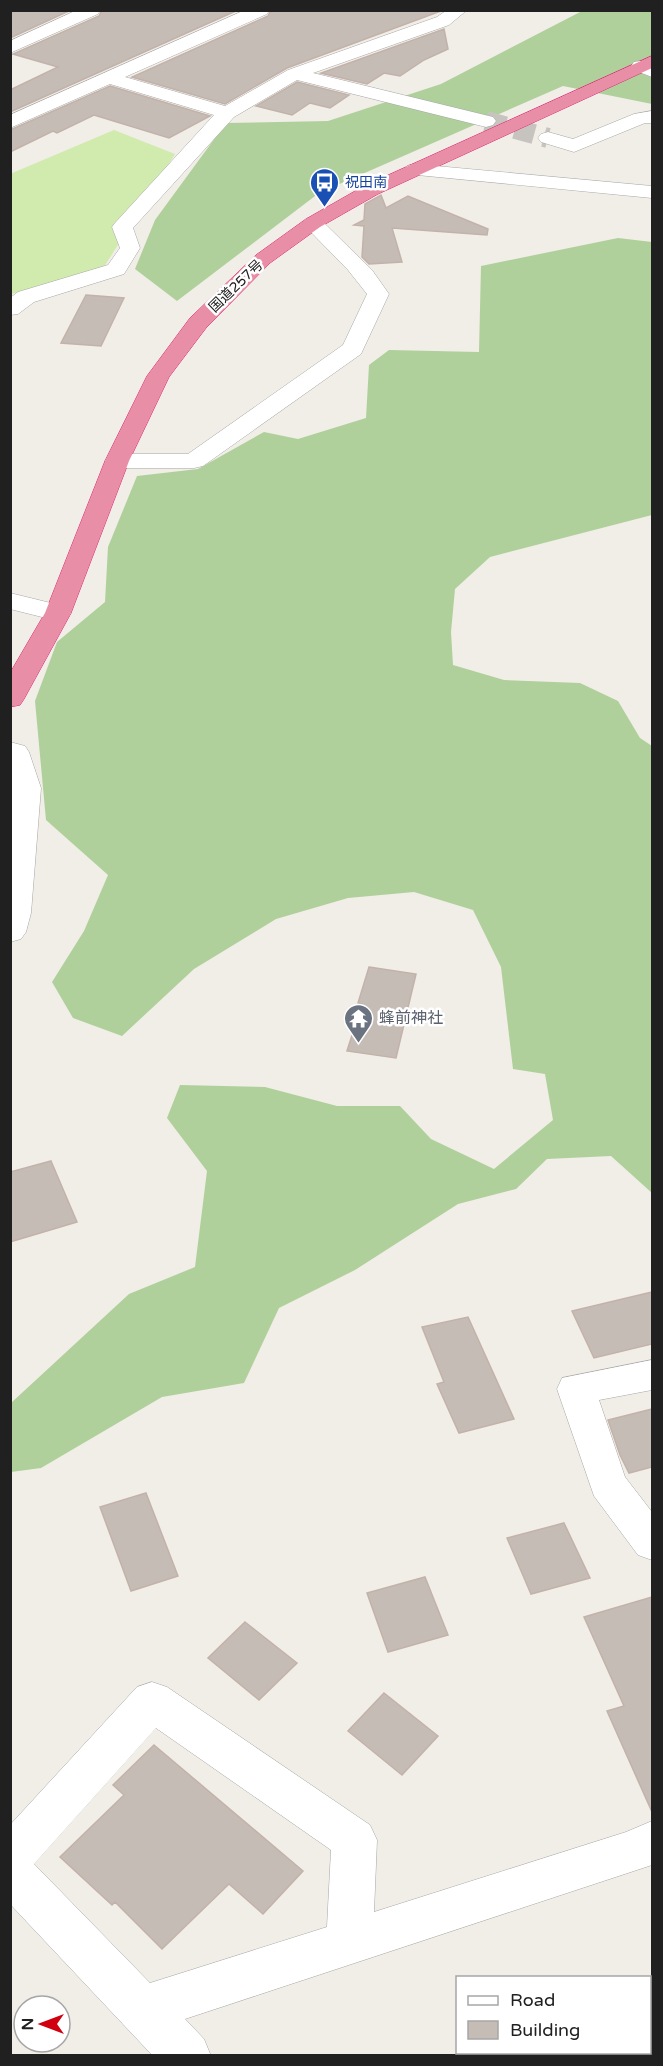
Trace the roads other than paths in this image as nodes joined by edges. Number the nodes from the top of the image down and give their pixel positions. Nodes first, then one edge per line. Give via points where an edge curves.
1 (92, 10) edge
2 (261, 10) edge
3 (459, 10) edge
4 (10, 48) edge
5 (648, 66) edge
6 (294, 74) junction
7 (108, 78) junction
8 (10, 102) edge
9 (36, 110) junction
10 (227, 113) junction
11 (652, 117) edge
12 (486, 121) tunnel mouth
13 (10, 122) edge
14 (548, 138) tunnel mouth
15 (414, 170) junction
16 (652, 192) edge
17 (313, 223) junction
18 (10, 309) edge
19 (117, 461) junction
20 (10, 601) edge
21 (58, 613) junction
22 (10, 699) edge
23 (10, 751) edge
24 (10, 932) edge
25 (652, 1375) edge
26 (652, 1543) edge
27 (652, 1842) edge
28 (10, 1858) edge
29 (10, 1871) edge
30 (350, 1942) junction
31 (144, 2009) junction
32 (187, 2055) edge

1 - 4 street
2 - 7 street
3 - 6 street via 443,21
5 - 15 highway, 国道257号
6 - 10 street
6 - 12 street
7 - 9 street
7 - 10 street
8 - 9 street
9 - 13 street
10 - 18 street via 122,227 130,248 116,269 26,297
11 - 14 street via 574,146
15 - 16 street
15 - 17 highway, 国道257号
17 - 19 highway, 国道257号 via 263,259 198,323 158,376
17 - 19 street via 370,279 378,294 353,349 194,461
19 - 21 highway, 国道257号
20 - 21 street
21 - 22 highway, 国道257号
23 - 24 street via 15,752 26,788
25 - 26 street via 576,1389 608,1484
27 - 30 street
28 - 30 street via 153,1701 354,1840
29 - 31 street
30 - 31 street
31 - 32 street

